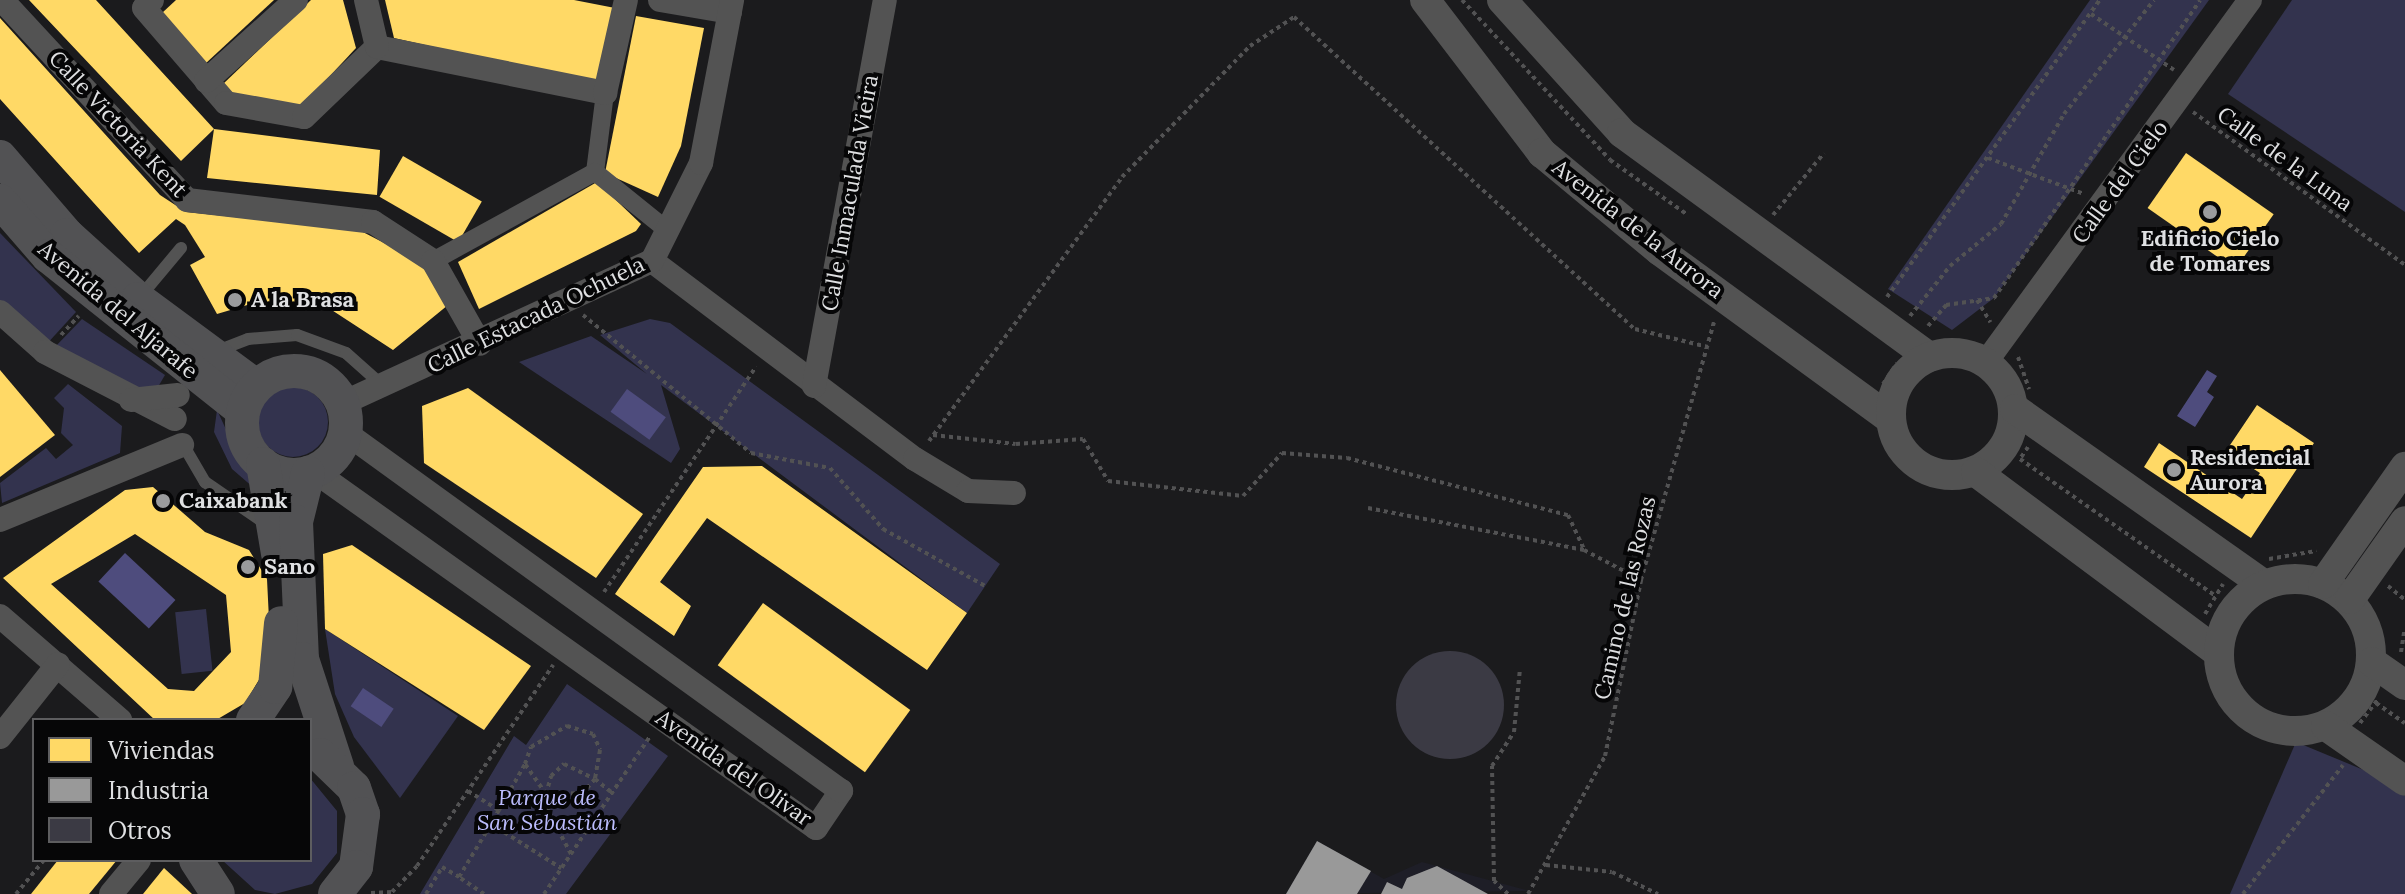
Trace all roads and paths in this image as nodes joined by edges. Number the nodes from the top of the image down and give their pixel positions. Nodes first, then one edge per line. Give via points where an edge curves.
1 (2, 0) edge
2 (296, 0) edge
3 (366, 0) edge
4 (626, 0) edge
5 (660, 0) edge
6 (885, 0) edge
7 (1425, 0) edge
8 (1502, 0) edge
9 (2100, 0) edge
10 (2154, 0) edge
11 (2200, 0) edge
12 (2250, 0) edge
13 (148, 4) edge
14 (731, 6) edge
15 (2091, 14) junction
16 (2126, 38) junction
17 (377, 47) junction
18 (2160, 60) junction
19 (2146, 80) junction
20 (206, 81) junction
21 (2185, 92) junction
22 (605, 93) junction
23 (1824, 153) dead end
24 (0, 157) edge
25 (1988, 158) junction
26 (2034, 171) junction
27 (595, 172) junction
28 (2072, 186) junction
29 (0, 201) edge
30 (2103, 206) junction
31 (668, 231) junction
32 (1756, 235) junction
33 (181, 248) dead end
34 (433, 261) junction
35 (652, 261) junction
36 (2405, 265) edge
37 (98, 296) junction
38 (1722, 296) junction
39 (138, 299) junction
40 (571, 300) junction
41 (0, 312) edge
42 (1906, 333) junction
43 (480, 344) junction
44 (1708, 347) junction
45 (45, 352) junction
46 (1986, 362) junction
47 (188, 384) junction
48 (383, 386) junction
49 (814, 386) junction
50 (250, 398) junction
51 (2015, 409) junction
52 (345, 418) junction
53 (1890, 419) junction
54 (933, 435) junction
55 (182, 445) junction
56 (915, 459) junction
57 (263, 464) junction
58 (2405, 467) edge
59 (311, 472) junction
60 (1976, 472) junction
61 (1014, 493) dead end
62 (1368, 508) dead end
63 (0, 520) edge
64 (2405, 521) edge
65 (278, 533) junction
66 (1584, 550) junction
67 (2344, 554) junction
68 (2237, 565) junction
69 (2370, 571) junction
70 (1641, 580) junction
71 (2263, 584) junction
72 (2323, 584) junction
73 (985, 586) dead end
74 (2350, 599) junction
75 (2405, 600) edge
76 (0, 616) edge
77 (2206, 641) junction
78 (539, 659) dead end
79 (2372, 662) junction
80 (58, 664) junction
81 (1520, 669) dead end
82 (564, 676) dead end
83 (2405, 685) edge
84 (2376, 703) dead end
85 (118, 718) edge
86 (254, 718) edge
87 (2405, 723) edge
88 (3, 726) edge
89 (638, 726) dead end
90 (2326, 726) junction
91 (660, 733) junction
92 (2359, 749) junction
93 (323, 758) edge
94 (525, 764) junction
95 (595, 779) junction
96 (2405, 781) edge
97 (468, 791) dead end
98 (612, 793) junction
99 (546, 794) junction
100 (499, 810) junction
101 (491, 824) junction
102 (363, 842) junction
103 (571, 854) junction
104 (42, 862) edge
105 (137, 862) edge
106 (197, 862) edge
107 (1545, 864) junction
108 (561, 868) junction
109 (459, 877) junction
110 (215, 893) edge
111 (16, 894) edge
112 (111, 894) edge
113 (335, 894) edge
114 (371, 894) edge
115 (426, 894) edge
116 (484, 894) edge
117 (544, 894) edge
118 (1508, 894) edge
119 (1528, 894) edge
120 (1658, 894) edge
121 (2243, 894) edge

1 - 34 street, Calle Victoria Kent via 187,200 373,222
2 - 20 street
3 - 17 street
4 - 22 street
5 - 14 street
6 - 49 street, Calle Inmaculada Vieira
7 - 38 street, Avenida de la Aurora via 1542,153
8 - 32 street via 1622,133
9 - 15 path
10 - 16 path
11 - 18 path
12 - 21 street, Calle del Cielo
13 - 20 street
14 - 31 street, Calle Estacada Ochuela via 701,163
15 - 16 path
15 - 25 path
16 - 18 path
16 - 26 path via 2064,114
17 - 20 street via 304,117 226,103
17 - 22 street
18 - 19 path
18 - 21 path
19 - 21 path, Calle de la Luna
19 - 28 path
21 - 30 street, Calle del Cielo
21 - 36 path, Calle de la Luna
22 - 27 street
23 - 32 path
24 - 39 main road, Avenida del Aljarafe via 67,235
25 - 26 path
25 - 42 path
26 - 28 path
26 - 42 path via 2001,224 1950,266
27 - 31 street
27 - 34 street
28 - 30 path
28 - 42 path via 1994,298 1946,305
29 - 37 main road, Avenida del Aljarafe via 48,256
30 - 46 street, Calle del Cielo
31 - 35 street, Calle Estacada Ochuela
32 - 42 street
33 - 39 lane
34 - 43 street, Calle Victoria Kent
35 - 40 street, Calle Estacada Ochuela
35 - 49 street
37 - 45 path
37 - 47 main road, Avenida del Aljarafe
38 - 44 path, Camino de las Rozas
38 - 53 street, Avenida de la Aurora
39 - 47 main road, Avenida del Aljarafe
40 - 43 street, Calle Estacada Ochuela
40 - 73 path via 600,335 751,453 830,468 883,529
41 - 45 street
42 - 46 street via 1948,353
42 - 53 street via 1906,373
43 - 48 street, Calle Estacada Ochuela
44 - 54 path via 1635,329 1294,17 1250,46 1122,177
44 - 70 path, Camino de las Rozas
45 - 47 street via 129,400
46 - 51 street via 2008,386
47 - 48 lane via 248,339 297,335 346,353
47 - 50 main road, Avenida del Aljarafe
47 - 55 lane
48 - 52 street, Calle Estacada Ochuela
49 - 56 street
50 - 52 main road via 287,370 305,371 321,377
50 - 57 main road via 245,441
51 - 60 street via 2008,443
51 - 68 street
52 - 59 main road
52 - 91 street, Avenida del Olivar via 841,791 816,828
53 - 60 street via 1903,451 1922,468 1949,476
54 - 56 path
54 - 66 path via 1016,444 1083,439 1108,481 1243,496 1282,453 1347,458 1568,515
55 - 63 street
55 - 65 lane via 205,482
56 - 61 street via 968,491
57 - 59 main road
57 - 65 main road
58 - 67 street
59 - 91 street, Avenida del Olivar
59 - 93 main road via 296,522 302,659
60 - 77 street
62 - 66 path
64 - 69 street
65 - 86 main road via 282,656 275,687
66 - 70 path
67 - 68 path via 2332,548
67 - 72 street
68 - 71 street
68 - 77 path
69 - 74 street
69 - 75 path
70 - 107 path, Camino de las Rozas via 1605,756
71 - 72 street via 2290,577
71 - 77 street via 2239,600
72 - 74 street
74 - 79 street via 2369,635
76 - 80 street
77 - 90 street via 2229,697 2248,717 2272,729
78 - 82 path
79 - 83 street
79 - 90 street via 2349,710
80 - 85 street
80 - 88 street
81 - 118 path via 1514,732 1492,766 1494,881
84 - 87 path
89 - 91 path
90 - 92 street
91 - 98 path
92 - 96 street
92 - 121 path
93 - 102 main road via 354,788
94 - 95 path via 545,734 567,726 593,734 600,750
94 - 99 path
94 - 100 path
95 - 98 path
95 - 99 path via 583,793
95 - 99 path via 564,764
97 - 100 path
98 - 103 path
99 - 103 path
100 - 101 path
101 - 108 path
101 - 109 path
102 - 113 main road
102 - 114 main road
103 - 108 path
104 - 111 path
105 - 112 street
106 - 110 main road
107 - 119 path, Camino de las Rozas
107 - 120 path via 1612,872
108 - 117 path
109 - 115 path via 442,867
109 - 116 path

